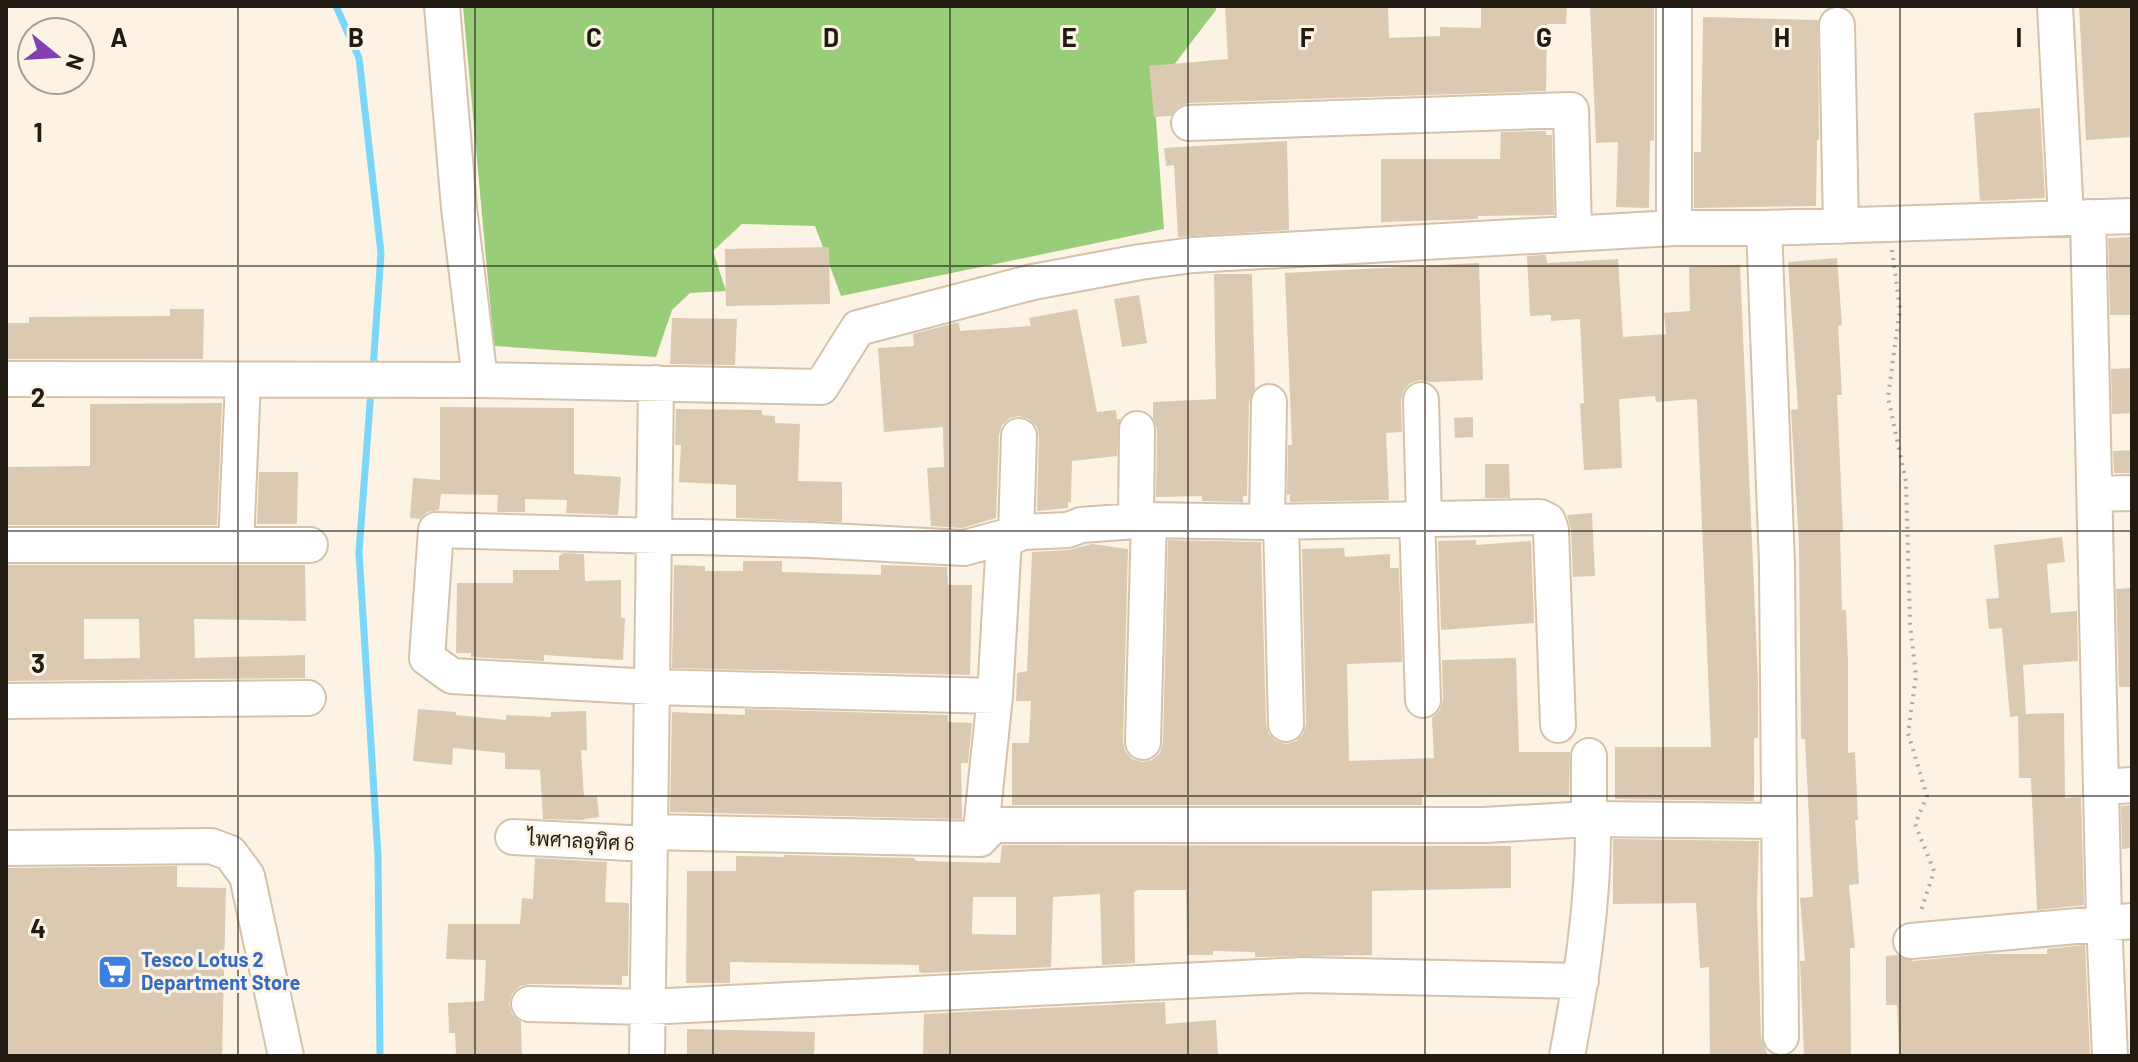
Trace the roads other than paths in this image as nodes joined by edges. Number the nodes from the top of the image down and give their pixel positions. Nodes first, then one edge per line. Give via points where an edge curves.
1 (442, 6) edge
2 (1674, 6) edge
3 (2055, 6) edge
4 (1837, 25) dead end
5 (1189, 123) dead end
6 (2132, 216) edge
7 (2077, 217) junction
8 (1841, 226) junction
9 (1674, 228) junction
10 (1764, 228) junction
11 (1574, 232) junction
12 (6, 379) edge
13 (480, 380) junction
14 (243, 381) junction
15 (656, 383) junction
16 (1421, 400) dead end
17 (1269, 402) dead end
18 (1137, 429) dead end
19 (1019, 436) dead end
20 (2132, 493) edge
21 (2095, 494) junction
22 (1421, 518) junction
23 (1142, 521) junction
24 (1274, 522) junction
25 (654, 535) junction
26 (1010, 537) junction
27 (236, 544) junction
28 (6, 545) edge
29 (310, 545) dead end
30 (653, 687) junction
31 (995, 696) junction
32 (308, 698) dead end
33 (1423, 700) dead end
34 (6, 701) edge
35 (1286, 724) dead end
36 (1558, 725) dead end
37 (1143, 742) dead end
38 (1589, 756) dead end
39 (2117, 786) edge
40 (1591, 819) junction
41 (1779, 821) junction
42 (513, 837) dead end
43 (650, 838) junction
44 (980, 839) junction
45 (6, 848) edge
46 (2118, 921) edge
47 (1911, 941) road end
48 (1581, 981) junction
49 (529, 1004) dead end
50 (647, 1007) junction
51 (1781, 1037) dead end
52 (286, 1056) edge
53 (647, 1056) edge
54 (1567, 1056) edge
55 (2110, 1056) edge

1 - 13 street
2 - 9 street
3 - 7 street
4 - 8 street
5 - 11 street via 1571,110
6 - 7 street
7 - 8 street
7 - 21 street
8 - 10 street
9 - 10 street
9 - 11 street
10 - 41 street via 1777,564
11 - 15 street via 1140,262 1033,282 858,328 821,387
12 - 14 street
13 - 14 street
13 - 15 street
14 - 27 street
15 - 25 street
16 - 22 street
17 - 24 street
18 - 23 street
19 - 26 street
20 - 21 street
21 - 39 street
22 - 24 street
22 - 33 street
22 - 36 street via 1548,521
23 - 24 street
23 - 26 street
23 - 37 street
24 - 35 street
25 - 26 street via 964,548
25 - 30 street
25 - 30 street via 436,530 427,658 452,676
26 - 31 street
27 - 28 street
27 - 29 street
30 - 31 street
30 - 43 street
31 - 44 street
32 - 34 street
38 - 40 street
39 - 46 street
40 - 41 street
40 - 44 street via 1484,825 993,825
40 - 48 street via 1592,898
41 - 51 street
42 - 43 street, ไพศาลอุทิศ 6
43 - 44 street, ไพศาลอุทิศ 6
43 - 50 street
45 - 52 street via 211,846 230,853 247,876
46 - 47 street
46 - 55 street
48 - 50 street via 1303,975
48 - 54 street
49 - 50 street
50 - 53 street

